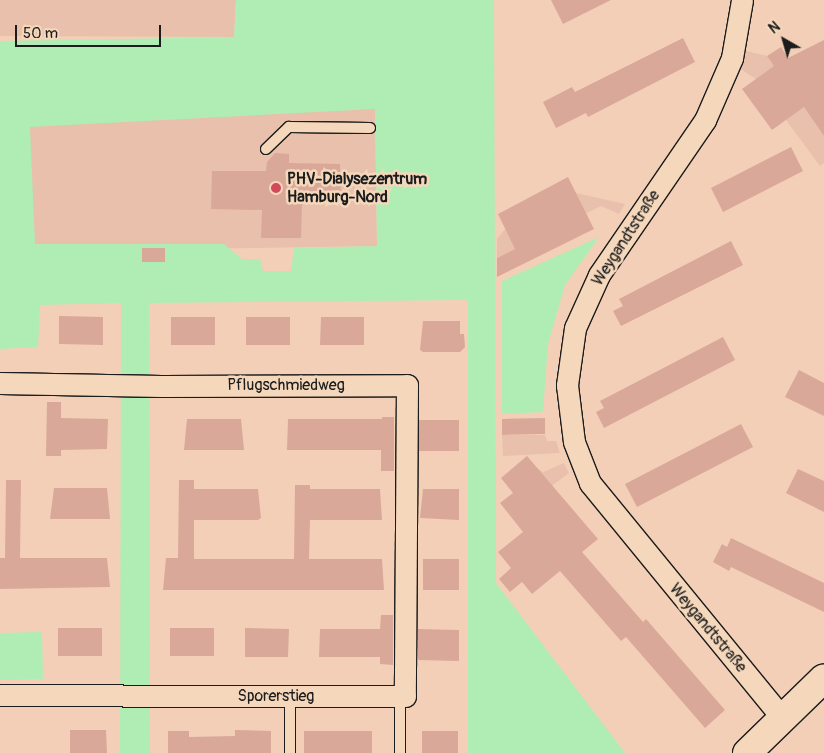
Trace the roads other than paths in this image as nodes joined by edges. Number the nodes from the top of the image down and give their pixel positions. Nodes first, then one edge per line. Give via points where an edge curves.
1 (742, 0) edge
2 (370, 128) dead end
3 (266, 149) dead end
4 (0, 383) edge
5 (824, 678) edge
6 (0, 695) edge
7 (290, 696) junction
8 (400, 696) junction
9 (783, 720) junction
10 (290, 753) edge
11 (400, 753) edge
12 (747, 753) edge

1 - 9 street, Weygandtstraße via 732,58 705,120 599,275 588,297 575,328 567,385 574,442 590,483
2 - 3 lane via 289,127
4 - 8 street, Pflugschmiedweg via 407,385 405,696
5 - 9 street
6 - 7 street, Sporerstieg
7 - 8 street, Sporerstieg
7 - 10 lane
8 - 11 lane
9 - 12 street

